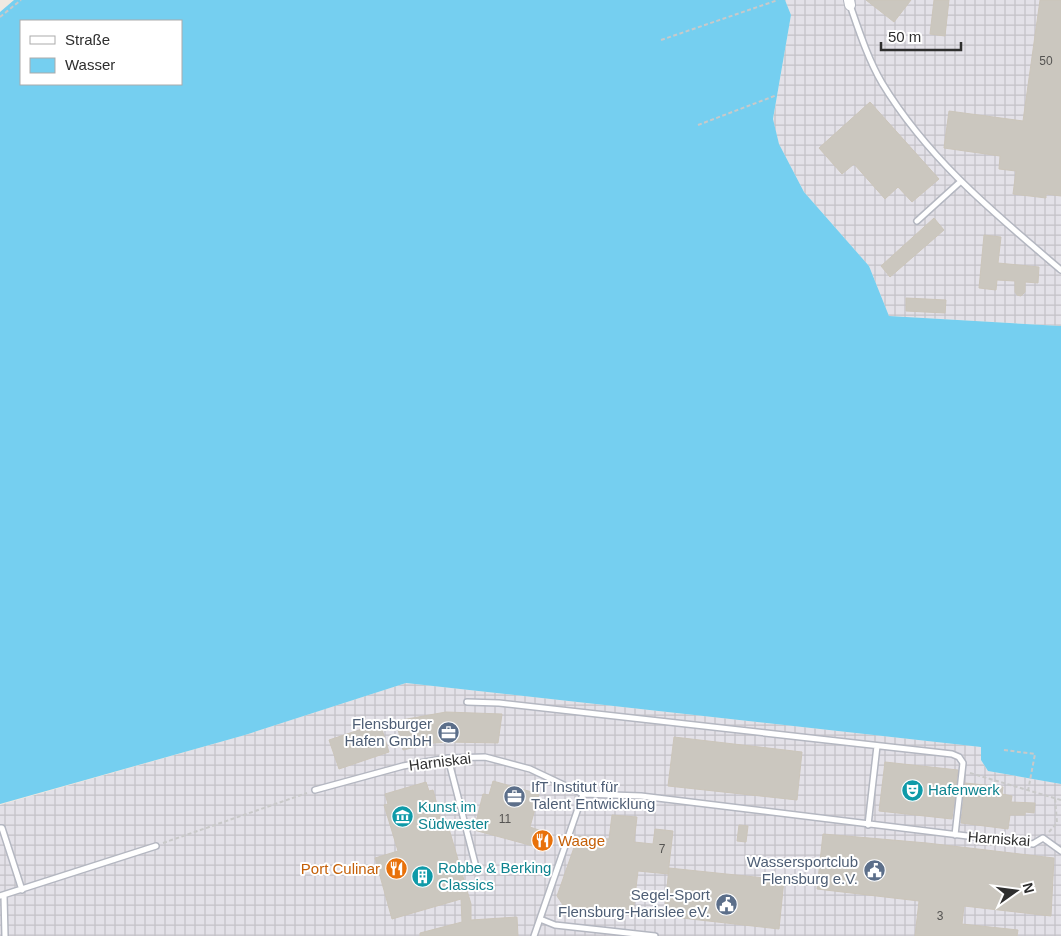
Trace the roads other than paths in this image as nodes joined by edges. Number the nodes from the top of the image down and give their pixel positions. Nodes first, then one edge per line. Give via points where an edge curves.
1 (849, 2) edge
2 (960, 182) junction
3 (916, 220) dead end
4 (1061, 270) edge
5 (467, 702) dead end
6 (877, 746) junction
7 (448, 758) junction
8 (315, 790) road end
9 (583, 794) junction
10 (868, 825) junction
11 (0, 828) edge
12 (955, 835) junction
13 (156, 846) road end
14 (1061, 851) edge
15 (476, 866) dead end
16 (22, 890) junction
17 (2, 896) edge
18 (540, 920) junction
19 (5, 936) edge
20 (534, 936) edge
21 (655, 936) edge

1 - 2 lane via 881,81 908,123
2 - 3 lane
2 - 4 lane
5 - 6 lane
6 - 10 lane
6 - 12 lane, Harniskai via 959,757 963,771
7 - 8 lane, Harniskai via 403,766
7 - 9 lane, Harniskai via 485,757 530,769
7 - 15 lane
9 - 10 lane, Harniskai via 641,796
9 - 18 lane
10 - 12 lane, Harniskai
11 - 16 lane
12 - 14 lane, Harniskai via 1033,844 1043,838
13 - 16 lane
16 - 17 lane
17 - 19 lane
18 - 20 lane
18 - 21 lane via 554,925

